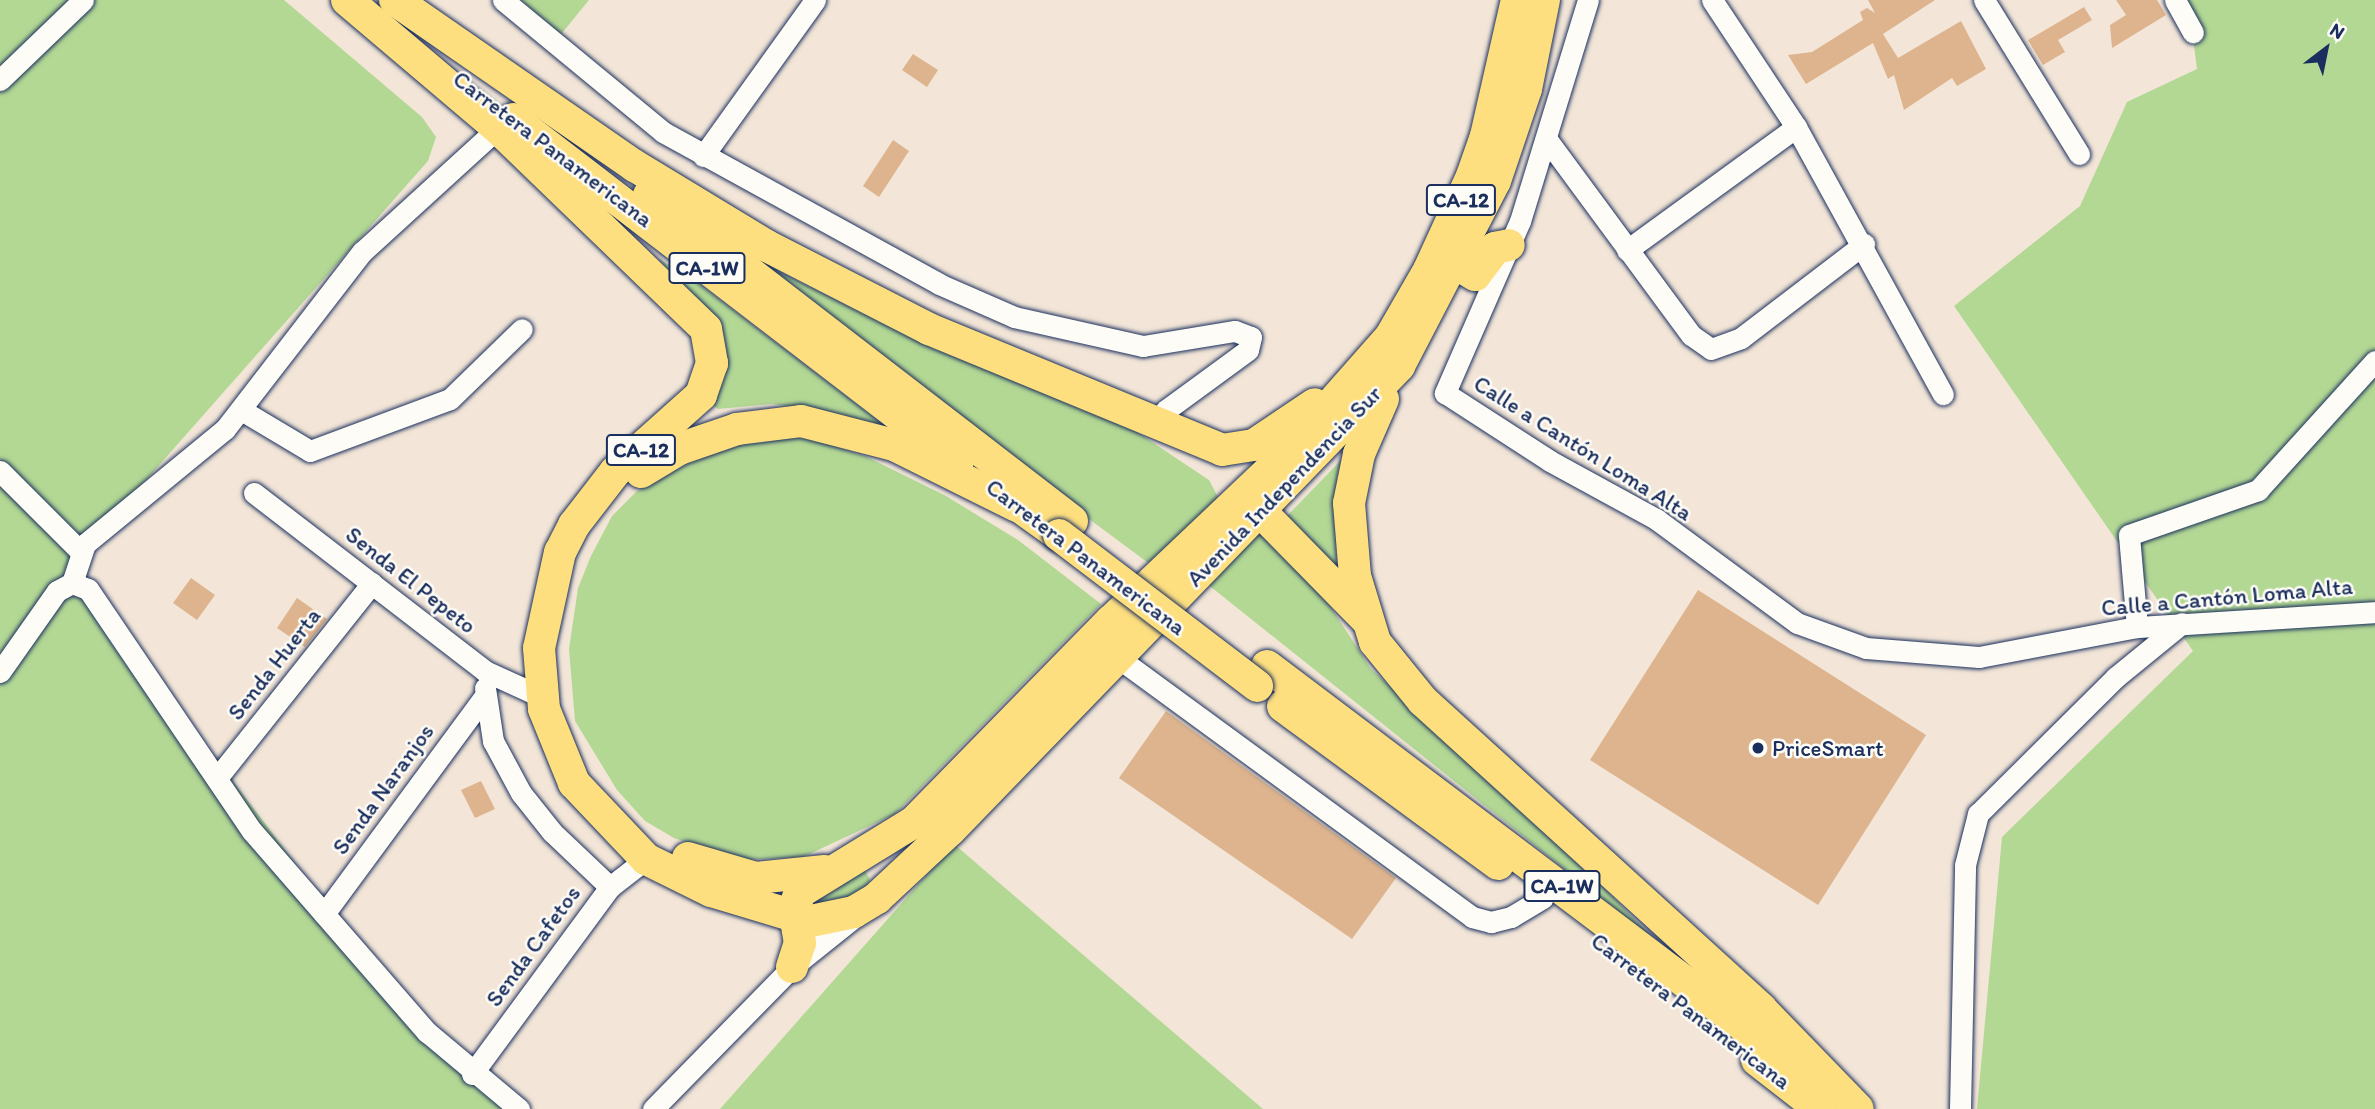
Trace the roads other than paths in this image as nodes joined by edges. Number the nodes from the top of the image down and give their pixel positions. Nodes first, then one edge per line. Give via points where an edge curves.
1 (83, 0) edge
2 (347, 0) edge
3 (356, 0) edge
4 (394, 0) edge
5 (503, 0) edge
6 (815, 0) edge
7 (1517, 0) edge
8 (1544, 0) edge
9 (1588, 0) edge
10 (1712, 0) edge
11 (1984, 0) edge
12 (2175, 0) edge
13 (2193, 32) dead end
14 (0, 80) edge
15 (1796, 127) junction
16 (498, 128) junction
17 (1548, 141) junction
18 (2079, 154) dead end
19 (703, 156) junction
20 (1864, 244) junction
21 (1508, 245) junction
22 (1628, 250) junction
23 (1456, 264) junction
24 (522, 329) dead end
25 (2375, 361) edge
26 (1399, 366) junction
27 (1354, 378) junction
28 (1943, 394) dead end
29 (1114, 405) junction
30 (243, 411) junction
31 (1158, 426) junction
32 (0, 471) edge
33 (254, 493) dead end
34 (1017, 506) junction
35 (1241, 515) junction
36 (1065, 528) junction
37 (80, 551) junction
38 (72, 583) junction
39 (372, 583) junction
40 (2375, 612) edge
41 (1366, 619) junction
42 (2182, 623) junction
43 (2137, 627) junction
44 (1117, 657) junction
45 (485, 671) junction
46 (0, 672) edge
47 (1262, 676) junction
48 (485, 696) junction
49 (542, 697) junction
50 (217, 778) junction
51 (646, 859) junction
52 (847, 862) junction
53 (610, 887) junction
54 (879, 896) junction
55 (1543, 898) junction
56 (324, 914) junction
57 (788, 934) junction
58 (472, 1074) junction
59 (496, 1102) edge
60 (519, 1109) edge
61 (653, 1109) edge
62 (1821, 1109) edge
63 (1857, 1109) edge
64 (1959, 1109) edge

1 - 14 street
2 - 16 highway, CA-12
3 - 34 highway, Carretera Panamericana / CA-1W
4 - 29 highway via 565,122 767,246 929,329
4 - 36 highway, Carretera Panamericana / CA-1W
5 - 19 street via 644,118
6 - 19 street
7 - 27 highway, Avenida Independencia Sur / CA-12 via 1486,136 1472,176 1423,281 1391,336
8 - 23 highway, Avenida Independencia Sur / CA-12 via 1514,130
9 - 17 street
10 - 15 street
11 - 18 street
12 - 13 street
15 - 20 street
15 - 22 street
16 - 30 street via 442,174 344,272
16 - 49 highway, CA-12 via 688,306 711,344 712,363 701,395 615,472 574,525 560,552 539,648
17 - 21 street
17 - 22 street
19 - 31 street via 867,248 1014,317 1143,346 1235,331 1251,337 1248,351 1166,410
20 - 22 street via 1741,338 1711,349 1691,335
20 - 28 street
21 - 23 highway via 1495,248 1475,275
21 - 43 street, Calle a Cantón Loma Alta via 1445,393 1550,461 1656,519 1797,623 1866,648 1979,657
23 - 26 highway, Avenida Independencia Sur / CA-12
24 - 30 street via 450,399 310,451
25 - 43 street via 2259,490 2129,535
26 - 35 highway, Avenida Independencia Sur / CA-12
26 - 41 highway via 1367,431 1352,479 1352,552
27 - 31 highway via 1272,435 1236,450 1212,447
27 - 35 highway, CA-12
29 - 31 highway
29 - 35 highway via 1212,460
30 - 37 street via 177,473 125,510
32 - 37 street
33 - 39 street, Senda El Pepeto
34 - 36 highway, Carretera Panamericana / CA-1W
34 - 52 highway, CA-12 via 894,445 827,425 784,420 679,449 634,477 593,527 567,587 555,659 562,709 589,772 639,828 714,870 778,879
35 - 41 highway
35 - 44 highway, Avenida Independencia Sur / CA-12
35 - 52 highway, CA-12 via 914,822
36 - 47 highway, Carretera Panamericana / CA-1W, bridge
37 - 38 street
38 - 46 street via 57,591
38 - 50 street via 88,589 104,606
39 - 45 street, Senda El Pepeto
39 - 50 street, Senda Huerta
40 - 42 street, Calle a Cantón Loma Alta
41 - 63 highway via 1375,642 1423,701 1761,1009
42 - 43 street, Calle a Cantón Loma Alta
42 - 64 street via 2116,677 1978,814 1965,865
44 - 54 highway, Avenida Independencia Sur / CA-12
44 - 55 street via 1472,917 1491,922 1511,917
45 - 48 street
45 - 49 street, Senda El Pepeto
47 - 55 highway, Carretera Panamericana / CA-1W
47 - 63 highway, Carretera Panamericana / CA-1W
48 - 53 street via 494,741 521,793 562,842
48 - 56 street, Senda Naranjos
49 - 51 highway, CA-12 via 574,783
50 - 56 street via 252,831
51 - 53 street, Senda Cafetos
51 - 57 highway, CA-12
52 - 54 highway via 877,867
52 - 57 highway via 800,892
53 - 58 street, Senda Cafetos
54 - 57 street, Avenida Independencia Sur
54 - 57 highway, CA-12
55 - 62 highway, Carretera Panamericana / CA-1W
56 - 58 street
57 - 61 street, Avenida Independencia Sur
58 - 59 street
59 - 60 street

